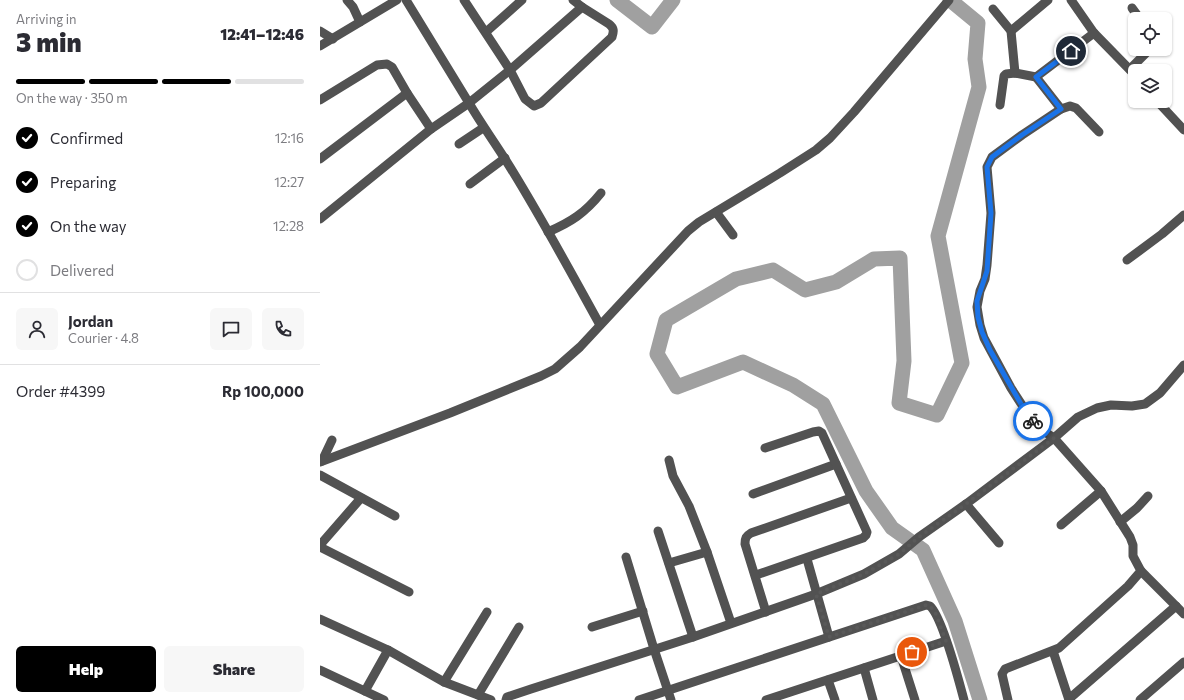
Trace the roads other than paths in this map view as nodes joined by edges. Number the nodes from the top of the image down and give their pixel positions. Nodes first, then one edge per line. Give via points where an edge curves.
1 (347, 0) edge
2 (397, 0) edge
3 (406, 0) edge
4 (464, 0) edge
5 (522, 0) edge
6 (573, 0) edge
7 (949, 0) edge
8 (1048, 0) edge
9 (1071, 0) edge
10 (582, 7) junction
11 (1132, 8) dead end
12 (993, 9) dead end
13 (1135, 12) edge
14 (360, 22) junction
15 (320, 31) edge
16 (1011, 31) junction
17 (486, 32) junction
18 (1094, 34) junction
19 (333, 39) junction
20 (320, 46) edge
21 (1145, 56) edge
22 (1138, 64) edge
23 (1128, 68) edge
24 (510, 70) junction
25 (1015, 73) junction
26 (1036, 77) junction
27 (407, 93) junction
28 (320, 100) edge
29 (469, 103) junction
30 (1000, 106) dead end
31 (1164, 108) edge
32 (1061, 109) junction
33 (483, 128) junction
34 (431, 129) junction
35 (1184, 130) edge
36 (1099, 132) dead end
37 (459, 144) dead end
38 (505, 158) junction
39 (320, 159) edge
40 (470, 184) dead end
41 (601, 193) dead end
42 (716, 212) junction
43 (1184, 215) edge
44 (320, 219) edge
45 (548, 232) junction
46 (733, 235) dead end
47 (1127, 260) dead end
48 (600, 325) junction
49 (1184, 365) edge
50 (1054, 438) junction
51 (332, 440) dead end
52 (765, 448) dead end
53 (669, 460) dead end
54 (321, 462) edge
55 (836, 464) junction
56 (320, 475) edge
57 (1101, 491) junction
58 (753, 494) dead end
59 (1148, 496) dead end
60 (361, 498) junction
61 (851, 498) junction
62 (966, 504) junction
63 (395, 516) dead end
64 (1120, 522) junction
65 (1061, 525) dead end
66 (658, 531) dead end
67 (999, 543) dead end
68 (320, 546) edge
69 (707, 552) junction
70 (626, 558) dead end
71 (807, 558) junction
72 (669, 563) junction
73 (1141, 571) junction
74 (756, 575) junction
75 (409, 592) dead end
76 (816, 594) junction
77 (1176, 606) junction
78 (643, 611) junction
79 (487, 612) dead end
80 (766, 612) junction
81 (1184, 614) edge
82 (320, 619) edge
83 (731, 623) junction
84 (519, 626) dead end
85 (592, 627) dead end
86 (693, 637) junction
87 (829, 637) junction
88 (946, 641) junction
89 (654, 649) junction
90 (388, 650) junction
91 (1053, 651) junction
92 (901, 656) junction
93 (1184, 662) edge
94 (864, 668) junction
95 (320, 670) edge
96 (828, 680) junction
97 (444, 682) junction
98 (668, 690) junction
99 (365, 691) junction
100 (478, 695) junction
101 (791, 696) edge
102 (384, 700) edge
103 (491, 700) edge
104 (506, 700) edge
105 (639, 700) edge
106 (672, 700) edge
107 (766, 700) edge
108 (835, 700) edge
109 (873, 700) edge
110 (915, 700) edge
111 (964, 700) edge
112 (1008, 700) edge
113 (1069, 700) edge
114 (1140, 700) edge

1 - 14 street
2 - 14 street
3 - 29 street
4 - 17 street
5 - 17 street
6 - 10 street
7 - 42 street via 830,138 816,150
8 - 16 street
9 - 18 street
10 - 24 street
10 - 24 street via 609,24 614,31 612,37 541,103 534,106 525,99
11 - 13 street
12 - 16 street
14 - 19 street
15 - 19 street
16 - 25 street
17 - 24 street
18 - 23 street
18 - 26 street
19 - 20 street
21 - 22 street
24 - 29 street
25 - 26 street
25 - 30 street via 1004,76
26 - 32 street
27 - 28 street via 390,65 384,63
27 - 34 street
27 - 39 street
29 - 33 street
29 - 34 street
31 - 35 street
32 - 36 street via 1070,106 1076,108
32 - 50 street via 992,157 989,162 987,167 991,213 987,266 977,307 984,338 1012,388 1032,419
33 - 37 street
33 - 38 street
34 - 44 street
38 - 40 street
38 - 45 street
41 - 45 street via 578,217
42 - 46 street
42 - 48 street via 688,231
43 - 47 street
45 - 48 street
48 - 54 street via 565,361 542,376
49 - 50 street via 1160,393 1146,404 1097,408 1078,417
50 - 57 street
50 - 62 street
51 - 54 street
52 - 55 street via 819,431 825,436
53 - 69 street
55 - 58 street
55 - 61 street
56 - 60 street
57 - 64 street
57 - 65 street
59 - 64 street
60 - 63 street
60 - 68 street
61 - 71 street via 866,535
61 - 74 street via 747,536 745,544
62 - 67 street
62 - 76 street via 899,554 864,574
64 - 73 street via 1132,541 1133,556
66 - 72 street
68 - 75 street
69 - 72 street
69 - 83 street
70 - 78 street
71 - 74 street
71 - 76 street
72 - 86 street
73 - 77 street
73 - 91 street via 1068,641
74 - 80 street
76 - 80 street
76 - 87 street
77 - 81 street
77 - 113 street
78 - 85 street
78 - 89 street
79 - 97 street
80 - 83 street
82 - 90 street
83 - 86 street
84 - 100 street
86 - 89 street
87 - 88 street via 926,605 933,608
87 - 98 street
88 - 92 street
88 - 111 street
89 - 98 street
89 - 104 street via 524,691 507,697
90 - 97 street
90 - 99 street
91 - 112 street via 1005,669 1002,674
91 - 113 street
92 - 94 street
92 - 110 street
93 - 114 street
94 - 96 street
94 - 109 street
95 - 99 street
96 - 101 street
96 - 108 street
97 - 100 street
98 - 105 street
98 - 106 street
99 - 102 street
100 - 103 street
101 - 107 street

